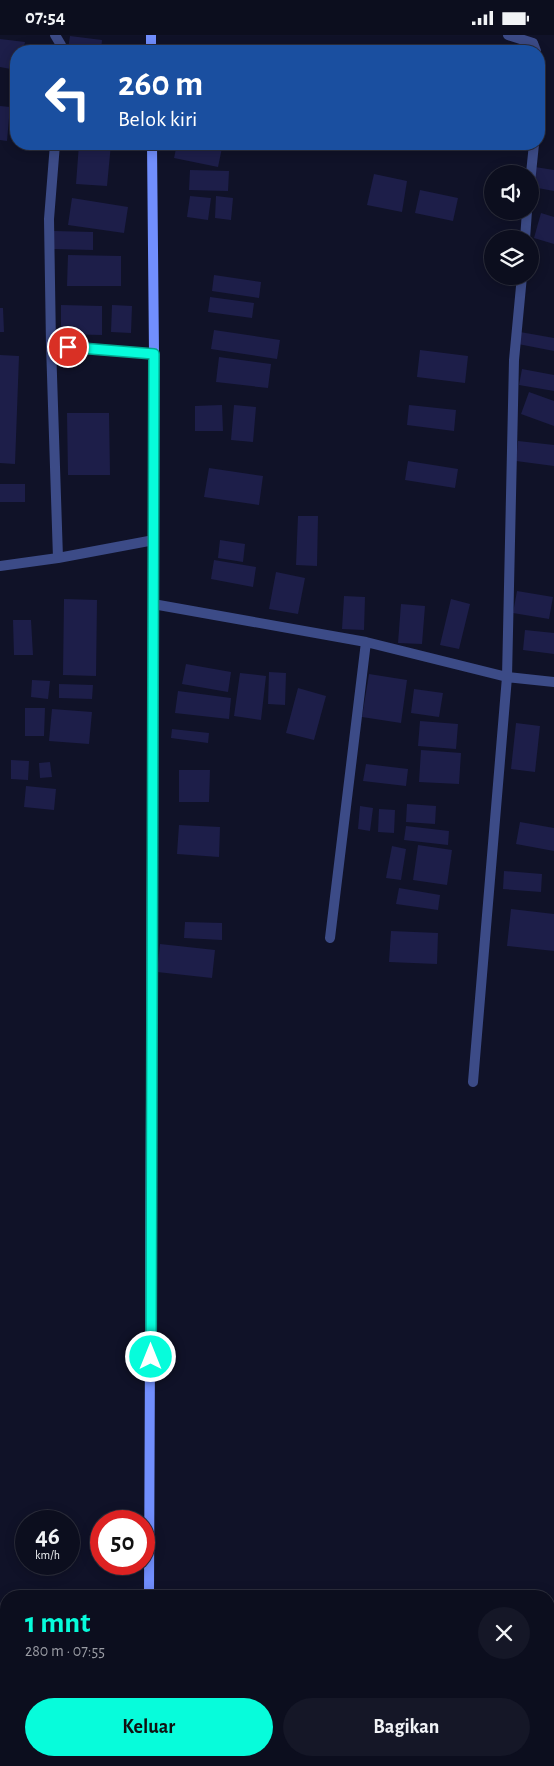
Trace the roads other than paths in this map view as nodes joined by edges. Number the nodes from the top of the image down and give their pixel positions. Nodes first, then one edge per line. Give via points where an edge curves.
1 (508, 35) edge
2 (534, 45) edge
3 (55, 150) edge
4 (152, 150) edge
5 (533, 150) edge
6 (532, 165) edge
7 (521, 285) edge
8 (51, 345) junction
9 (154, 354) junction
10 (154, 540) junction
11 (58, 558) junction
12 (0, 566) edge
13 (154, 604) junction
14 (366, 642) junction
15 (507, 677) junction
16 (554, 682) edge
17 (330, 938) dead end
18 (473, 1083) dead end
19 (149, 1590) edge

1 - 2 street
3 - 8 street via 49,219
4 - 9 main road
5 - 6 street
7 - 15 street via 514,360
8 - 9 street
8 - 11 street
9 - 10 main road
10 - 11 street
10 - 13 main road
11 - 12 street
13 - 14 street
13 - 19 main road
14 - 15 street
14 - 17 street
15 - 16 street
15 - 18 street

